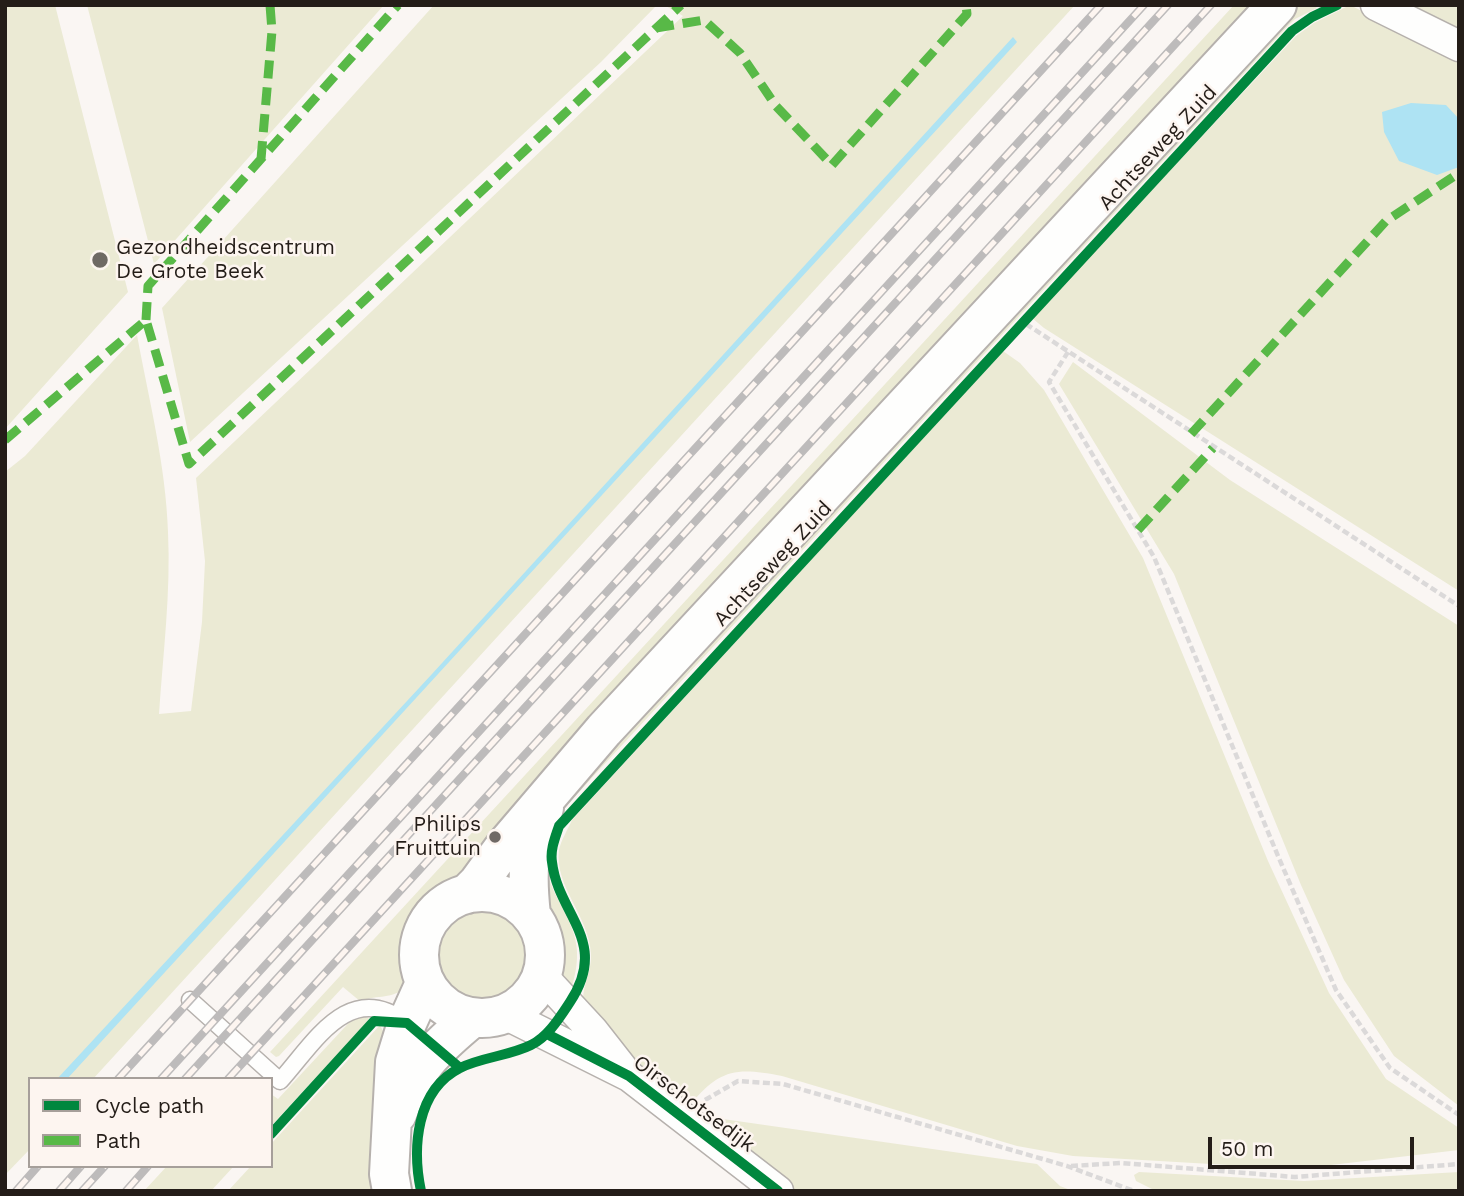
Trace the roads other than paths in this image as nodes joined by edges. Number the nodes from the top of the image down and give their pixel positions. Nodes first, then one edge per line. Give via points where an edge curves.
1 (1377, 5) edge
2 (1294, 11) edge
3 (1459, 46) edge
4 (548, 794) junction
5 (467, 894) junction
6 (531, 915) junction
7 (542, 976) junction
8 (425, 983) junction
9 (190, 1000) dead end
10 (489, 1016) junction
11 (407, 1023) junction
12 (629, 1076) junction
13 (389, 1137) junction
14 (392, 1191) edge
15 (778, 1191) edge

1 - 3 street
2 - 4 street, Achtseweg Zuid via 613,720
4 - 5 street, Achtseweg Zuid
4 - 6 street, Achtseweg Zuid via 532,840 527,877
5 - 6 street via 502,895
5 - 8 street via 449,901 425,928 419,956
6 - 7 street via 542,933 546,955
7 - 10 street via 528,999
7 - 12 street, Oirschotsedijk
8 - 10 street via 453,1012
8 - 11 street
9 - 11 lane via 280,1081 331,1024 349,1011 380,1008
10 - 12 street, Oirschotsedijk
10 - 13 street via 436,1048 404,1093
11 - 13 street via 395,1062
12 - 15 street, Oirschotsedijk
13 - 14 street

